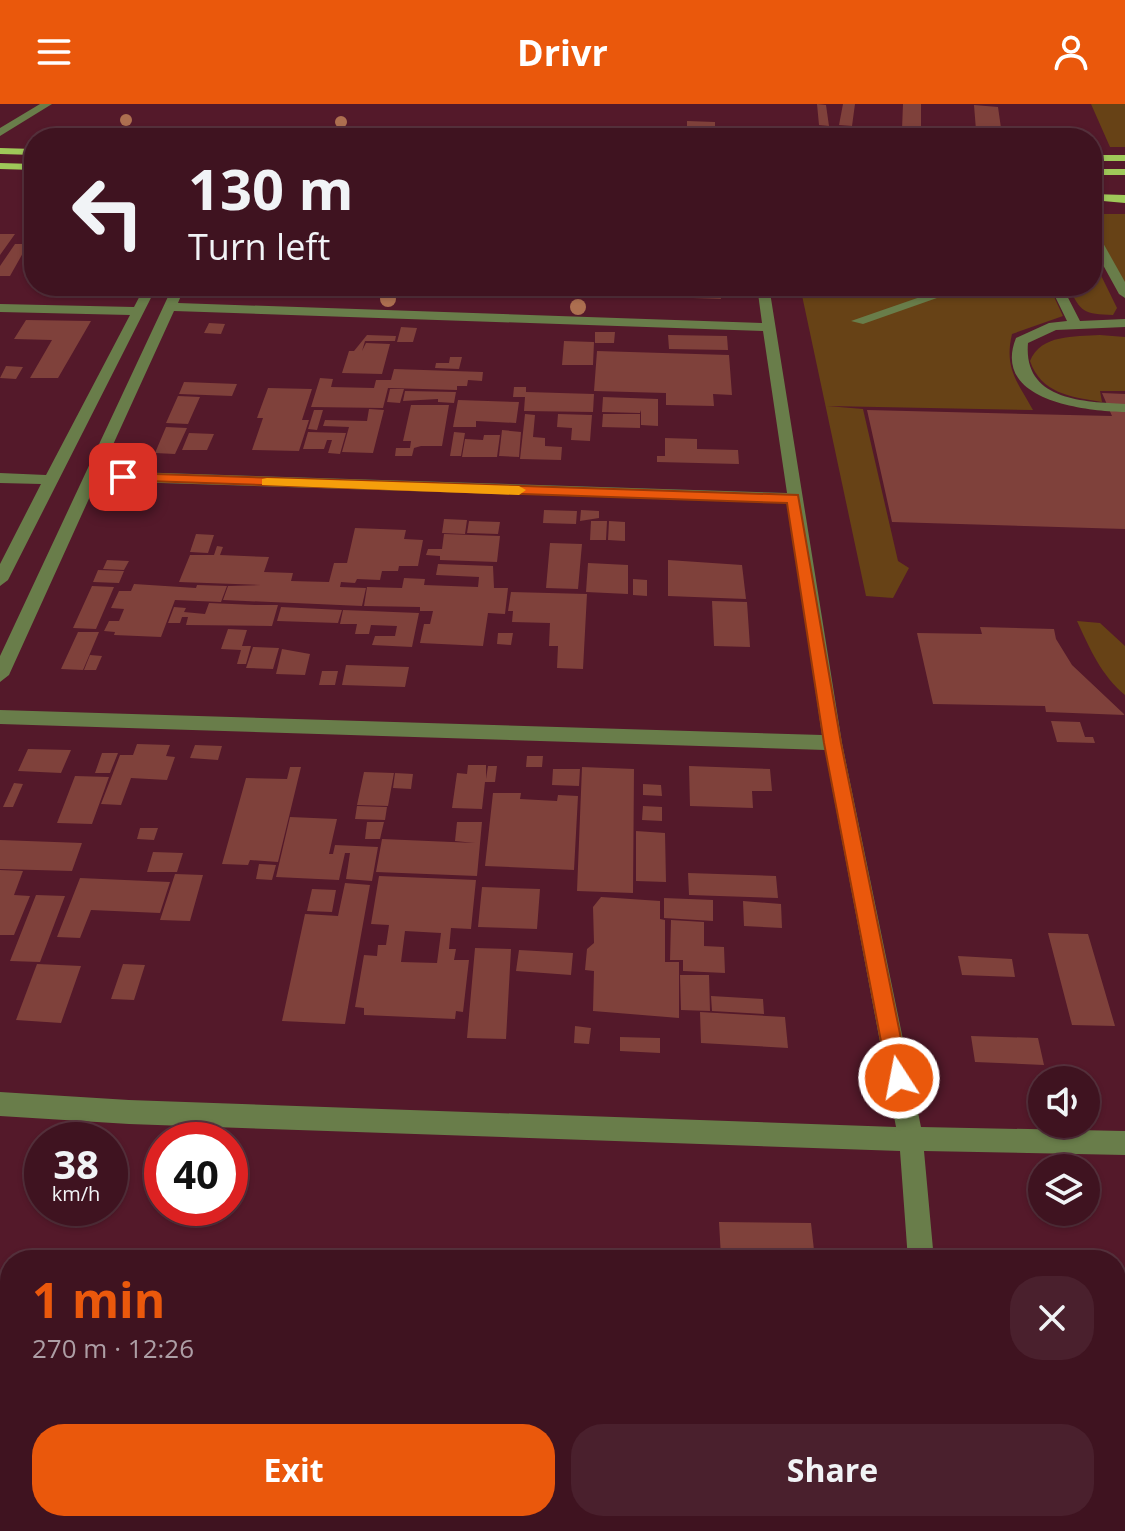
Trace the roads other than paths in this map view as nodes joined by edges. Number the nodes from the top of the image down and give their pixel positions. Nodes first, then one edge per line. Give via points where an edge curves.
1 (47, 104) edge
2 (0, 133) edge
3 (0, 151) edge
4 (24, 152) edge
5 (1102, 158) edge
6 (1125, 158) edge
7 (0, 166) edge
8 (24, 167) edge
9 (1102, 172) edge
10 (1125, 172) edge
11 (1102, 186) edge
12 (1125, 186) edge
13 (1102, 198) edge
14 (1125, 199) edge
15 (1102, 253) edge
16 (1109, 266) junction
17 (1125, 269) edge
18 (1125, 294) edge
19 (146, 296) edge
20 (174, 296) edge
21 (764, 296) edge
22 (934, 296) edge
23 (1061, 296) edge
24 (169, 307) junction
25 (0, 308) edge
26 (139, 311) junction
27 (858, 321) dead end
28 (1074, 323) junction
29 (1125, 323) edge
30 (768, 327) junction
31 (1125, 408) edge
32 (92, 476) junction
33 (0, 478) edge
34 (50, 480) junction
35 (793, 498) junction
36 (0, 580) edge
37 (0, 675) edge
38 (0, 717) edge
39 (833, 743) junction
40 (0, 1104) edge
41 (911, 1139) junction
42 (1125, 1143) edge
43 (920, 1250) edge

1 - 2 street
3 - 4 main road
5 - 6 main road
7 - 8 main road
9 - 10 main road
11 - 12 main road
13 - 14 main road
15 - 16 street
16 - 17 street
16 - 18 street
19 - 26 street
20 - 24 street
21 - 30 street
22 - 27 street
23 - 28 street
24 - 30 street
24 - 32 street
25 - 26 street
26 - 34 street
28 - 29 street
28 - 31 street via 1021,341 1020,369 1044,393 1068,403
30 - 35 street
32 - 35 street
32 - 37 street
33 - 34 street
34 - 36 street
35 - 39 street
38 - 39 street
39 - 41 street
40 - 41 street
41 - 42 street
41 - 43 street

